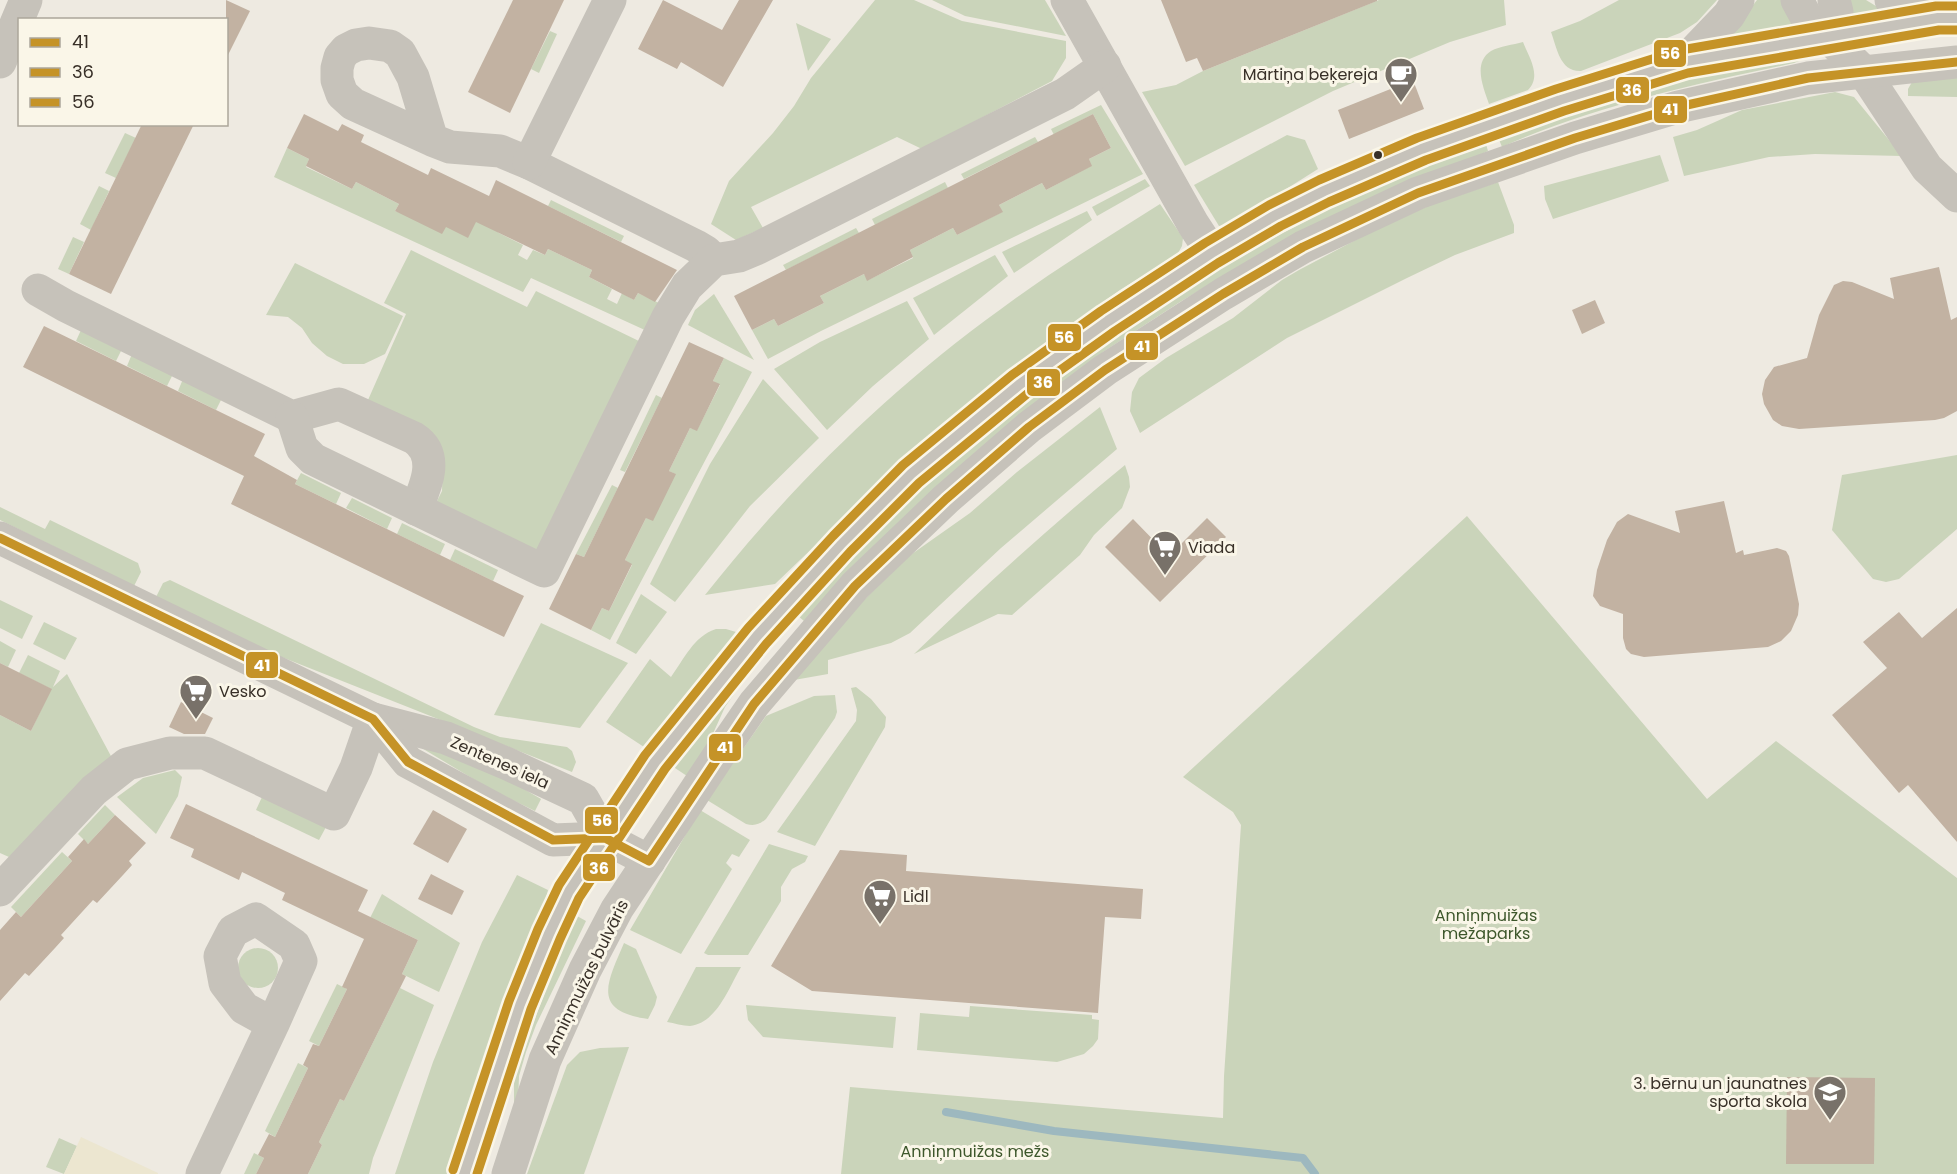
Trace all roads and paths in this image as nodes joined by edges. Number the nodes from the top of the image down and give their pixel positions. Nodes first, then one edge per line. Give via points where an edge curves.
1 (26, 0) edge
2 (610, 0) edge
3 (1067, 0) edge
4 (1738, 0) edge
5 (1797, 0) edge
6 (1834, 0) edge
7 (1891, 0) edge
8 (18, 18) edge
9 (1948, 18) edge
10 (18, 19) edge
11 (1828, 37) junction
12 (1685, 61) junction
13 (0, 62) edge
14 (1957, 62) edge
15 (1105, 66) junction
16 (1863, 71) junction
17 (432, 140) dead end
18 (529, 163) junction
19 (1957, 196) edge
20 (1212, 253) junction
21 (714, 260) junction
22 (38, 290) dead end
23 (292, 417) junction
24 (416, 509) junction
25 (0, 538) edge
26 (757, 636) junction
27 (791, 660) junction
28 (373, 719) junction
29 (605, 838) junction
30 (649, 861) junction
31 (0, 890) edge
32 (273, 1024) dead end
33 (480, 1126) junction
34 (521, 1137) junction
35 (202, 1174) edge
36 (464, 1174) edge
37 (508, 1174) edge

1 - 8 street
2 - 18 street
3 - 15 street
4 - 12 street via 1729,15
5 - 11 street via 1809,22
6 - 11 street via 1837,12
7 - 9 street
9 - 11 street
10 - 13 street
11 - 12 street
11 - 16 street
12 - 20 street via 1413,152 1275,215
14 - 16 street, Anniņmuižas bulvāris
15 - 20 street
15 - 21 street via 1065,94 758,248
16 - 19 street via 1927,168
16 - 27 street, Anniņmuižas bulvāris via 1808,78 1678,107 1575,138 1418,193 1303,247 1171,326 1029,427 855,586
17 - 18 street via 450,147 500,151
18 - 21 street via 696,246
20 - 26 street via 1030,377 911,474
21 - 24 street via 687,286 668,317 544,571
22 - 23 street
23 - 24 street via 309,457
23 - 24 street via 339,404 420,442 427,452 429,469
25 - 28 street, Zentenes iela
26 - 27 street via 778,624 795,628 799,639
26 - 29 street via 655,762
27 - 30 street, Anniņmuižas bulvāris via 754,704
28 - 29 street, Zentenes iela via 446,738 583,799
28 - 29 street, Zentenes iela via 408,762 554,840
28 - 31 street via 334,814 205,753 170,753 127,764 94,790
29 - 30 street, Zentenes iela
29 - 33 street via 570,892 549,934 520,1005
30 - 34 street, Anniņmuižas bulvāris via 616,909 544,1060
32 - 35 street
33 - 34 street via 481,1152 489,1160 506,1157
33 - 36 street
34 - 37 street, Anniņmuižas bulvāris

